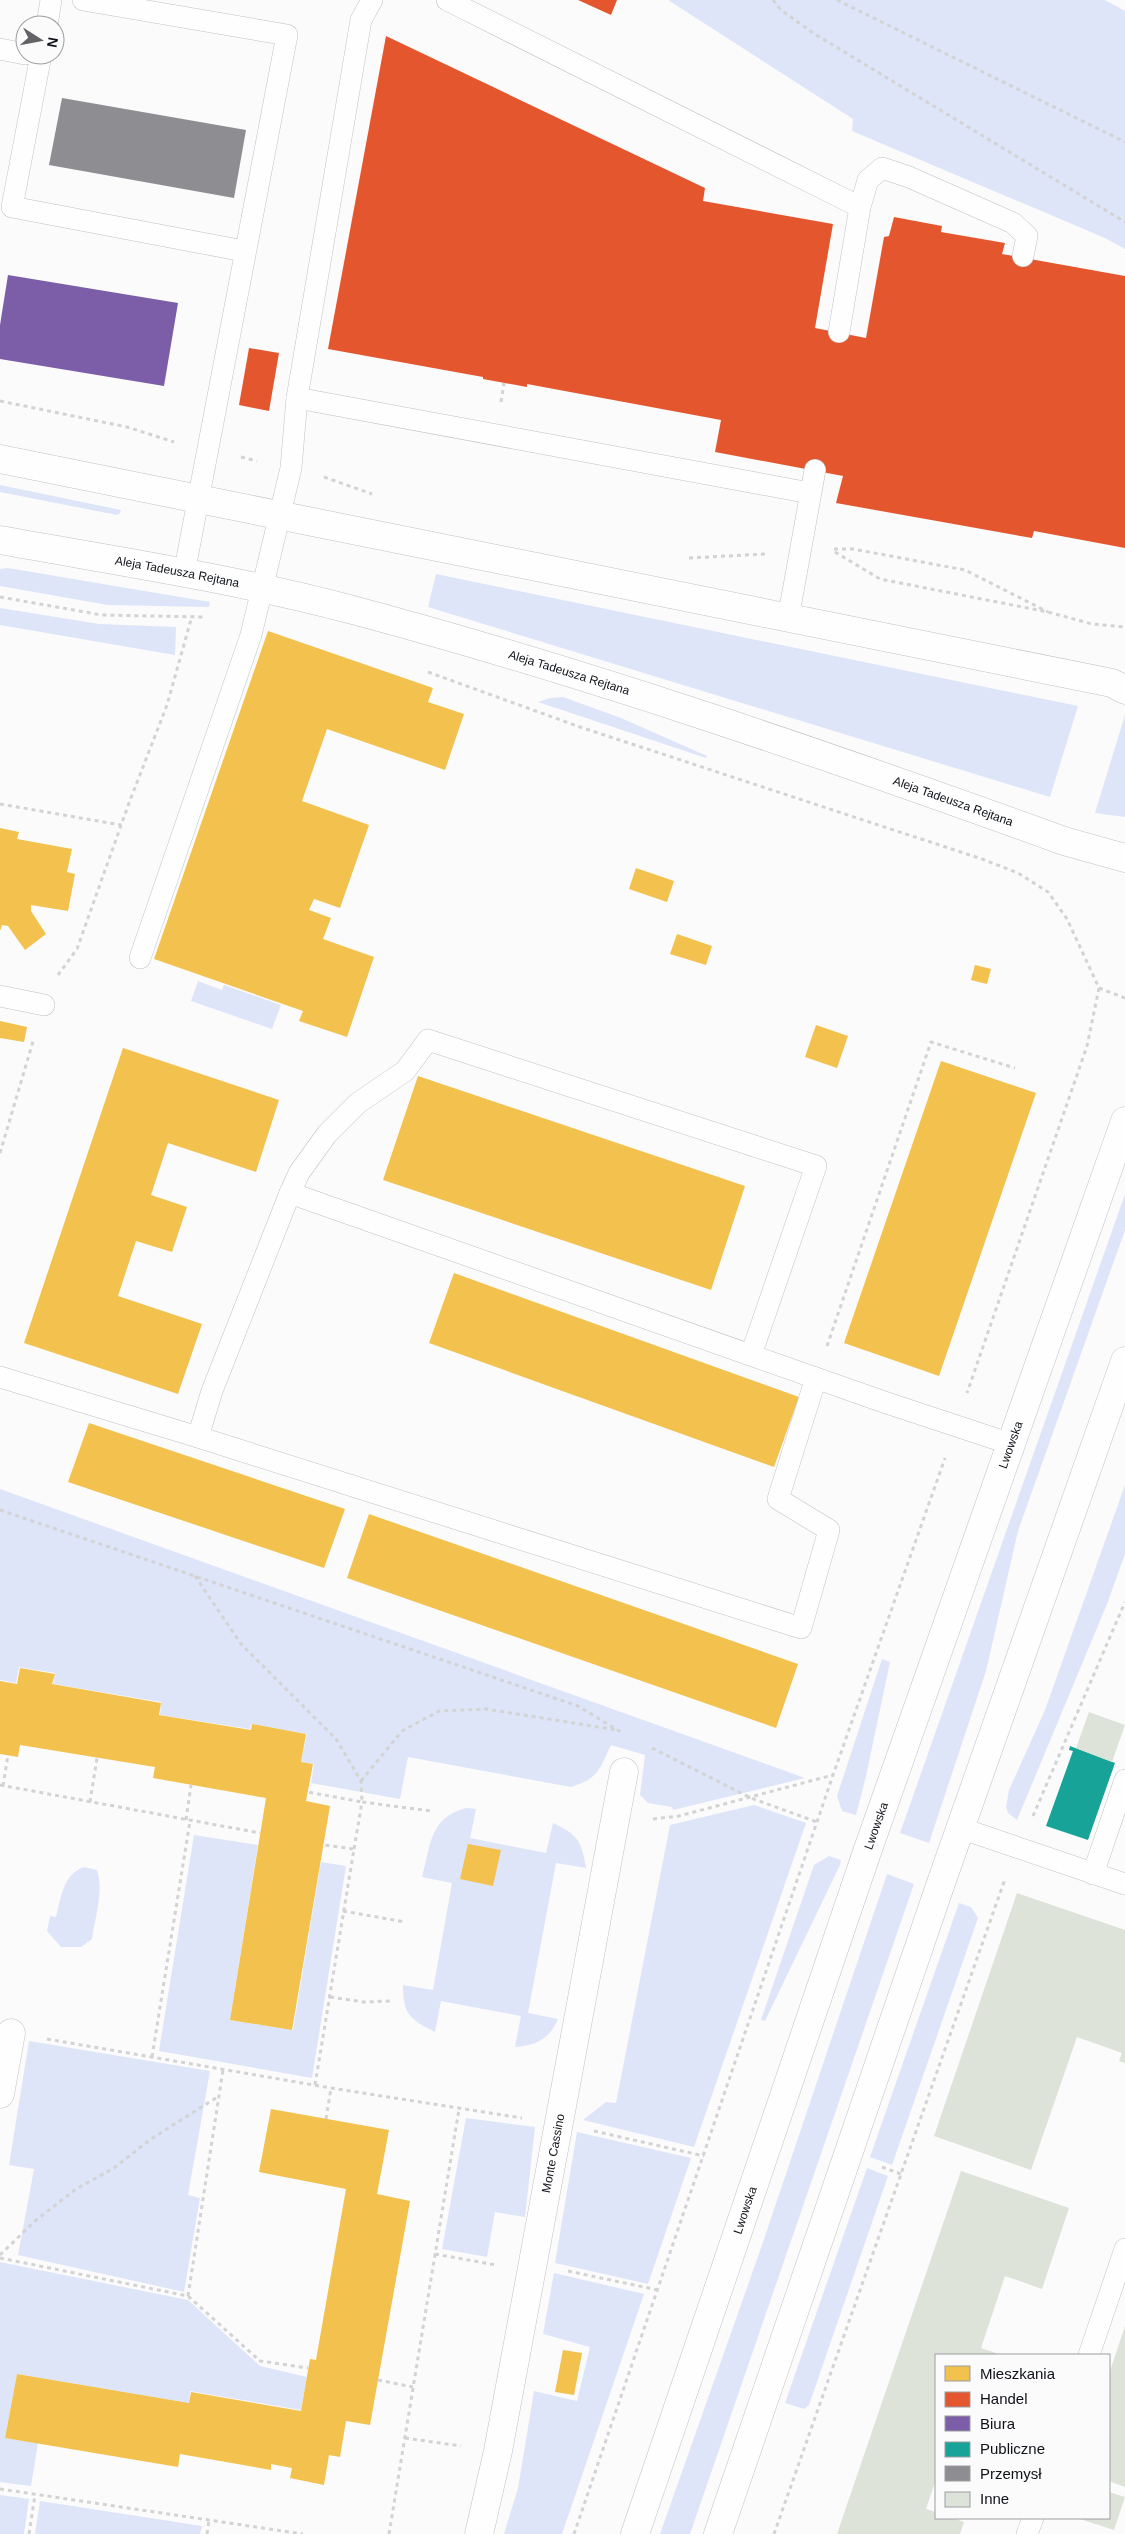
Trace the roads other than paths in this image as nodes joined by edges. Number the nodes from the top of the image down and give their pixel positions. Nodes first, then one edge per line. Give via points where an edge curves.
1 (51, 0) edge
2 (83, 0) edge
3 (372, 0) edge
4 (447, 0) edge
5 (49, 15) edge
6 (0, 49) edge
7 (15, 52) edge
8 (33, 65) edge
9 (860, 207) junction
10 (244, 250) junction
11 (1023, 256) dead end
12 (839, 332) dead end
13 (298, 398) junction
14 (0, 459) edge
15 (815, 470) dead end
16 (810, 493) junction
17 (198, 498) junction
18 (280, 516) junction
19 (0, 540) edge
20 (184, 574) junction
21 (262, 589) junction
22 (788, 619) junction
23 (1121, 685) edge
24 (1125, 858) edge
25 (140, 958) dead end
26 (0, 996) edge
27 (44, 1005) road end
28 (1125, 1121) edge
29 (290, 1193) junction
30 (751, 1355) junction
31 (1125, 1360) edge
32 (0, 1377) edge
33 (816, 1378) junction
34 (198, 1437) junction
35 (1011, 1444) junction
36 (624, 1772) dead end
37 (1125, 1780) edge
38 (960, 1828) junction
39 (1093, 1874) junction
40 (1125, 1884) edge
41 (11, 2033) road end
42 (0, 2094) edge
43 (1125, 2249) edge
44 (1089, 2354) edge
45 (1033, 2519) edge
46 (480, 2534) edge
47 (635, 2534) edge
48 (718, 2534) edge
49 (1027, 2534) edge

1 - 5 lane
2 - 10 lane via 287,35
3 - 13 lane via 361,20
4 - 9 lane
6 - 7 lane
8 - 10 lane via 12,207
9 - 11 lane via 868,180 882,168 1013,223 1027,236
9 - 12 lane
10 - 17 lane
13 - 16 lane
13 - 18 lane via 291,468
14 - 17 main road
15 - 16 lane
16 - 22 lane
17 - 18 main road
17 - 20 lane
18 - 21 lane
18 - 22 main road
19 - 20 main road, Aleja Tadeusza Rejtana
20 - 21 main road, Aleja Tadeusza Rejtana
21 - 24 main road, Aleja Tadeusza Rejtana via 350,610 667,704 1064,841
21 - 25 lane via 255,619
22 - 23 main road
26 - 27 lane
28 - 35 main road, Lwowska
29 - 30 lane
29 - 30 lane via 299,1173 327,1134 358,1103 405,1071 428,1040 816,1166
29 - 34 lane via 212,1391
30 - 33 lane
31 - 38 main road
32 - 34 lane
33 - 34 lane via 778,1499 829,1530 801,1628
33 - 35 lane
35 - 47 main road, Lwowska via 867,1852
36 - 46 main road, Monte Cassino
37 - 39 lane
38 - 39 lane
38 - 48 main road
39 - 40 lane
41 - 42 main road
43 - 44 lane
45 - 49 lane

